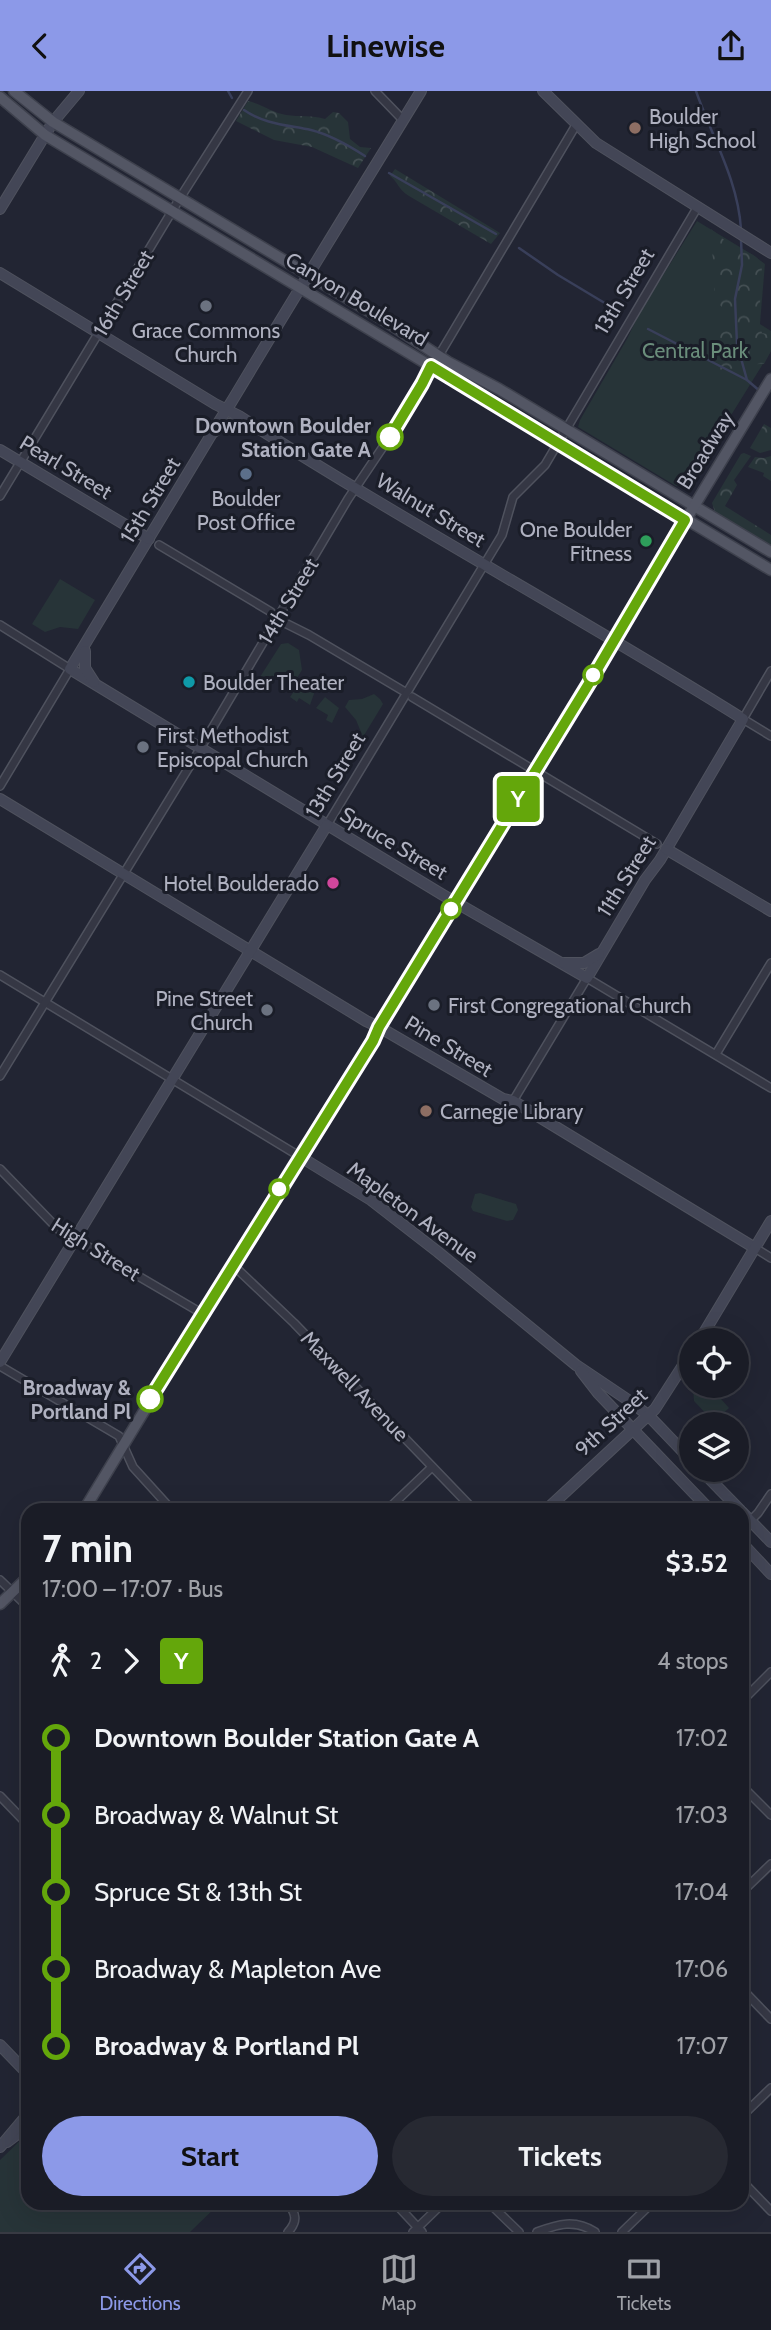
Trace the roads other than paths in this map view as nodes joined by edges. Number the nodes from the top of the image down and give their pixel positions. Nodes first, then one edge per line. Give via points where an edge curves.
1 (14, 91) edge
2 (79, 91) edge
3 (248, 91) edge
4 (375, 91) edge
5 (421, 91) edge
6 (542, 91) edge
7 (0, 97) edge
8 (403, 120) junction
9 (53, 122) junction
10 (576, 125) junction
11 (44, 135) junction
12 (180, 198) junction
13 (697, 208) junction
14 (0, 209) edge
15 (172, 212) junction
16 (771, 253) edge
17 (0, 273) edge
18 (309, 277) junction
19 (302, 289) junction
20 (99, 334) junction
21 (434, 361) junction
22 (771, 379) edge
23 (227, 409) junction
24 (257, 427) junction
25 (565, 429) junction
26 (211, 435) junction
27 (558, 442) junction
28 (0, 450) edge
29 (21, 461) junction
30 (356, 487) junction
31 (0, 496) edge
32 (693, 506) junction
33 (685, 520) junction
34 (149, 539) junction
35 (159, 545) dead end
36 (771, 552) edge
37 (485, 564) junction
38 (771, 570) edge
39 (0, 625) edge
40 (614, 640) junction
41 (86, 644) junction
42 (71, 669) junction
43 (771, 671) edge
44 (102, 689) junction
45 (721, 705) junction
46 (743, 719) junction
47 (733, 736) junction
48 (771, 736) edge
49 (200, 748) junction
50 (535, 771) junction
51 (0, 786) edge
52 (0, 799) edge
53 (330, 820) junction
54 (661, 847) junction
55 (123, 874) junction
56 (455, 901) junction
57 (771, 911) edge
58 (606, 946) junction
59 (250, 950) junction
60 (558, 962) junction
61 (771, 963) edge
62 (0, 975) edge
63 (586, 978) junction
64 (46, 1003) junction
65 (379, 1027) junction
66 (716, 1054) junction
67 (0, 1076) edge
68 (173, 1079) junction
69 (771, 1088) edge
70 (513, 1101) junction
71 (299, 1156) junction
72 (0, 1169) edge
73 (771, 1221) edge
74 (75, 1239) junction
75 (755, 1248) junction
76 (771, 1258) edge
77 (233, 1265) junction
78 (203, 1314) junction
79 (707, 1328) edge
80 (0, 1364) edge
81 (576, 1365) junction
82 (679, 1373) edge
83 (649, 1416) junction
84 (633, 1430) junction
85 (124, 1443) junction
86 (679, 1447) edge
87 (432, 1467) junction
88 (713, 1482) edge
89 (771, 1494) edge
90 (88, 1503) edge
91 (166, 1503) edge
92 (394, 1503) edge
93 (467, 1503) edge
94 (554, 1503) edge
95 (703, 1503) edge
96 (733, 1503) edge
97 (749, 1521) edge
98 (749, 1527) edge
99 (771, 1542) edge
100 (749, 1550) edge
101 (771, 1574) edge
102 (0, 1580) edge
103 (21, 1584) edge
104 (12, 1592) junction
105 (21, 1600) edge
106 (0, 1604) edge
107 (771, 1672) edge
108 (749, 1694) edge
109 (749, 1793) edge
110 (0, 1796) edge
111 (771, 1815) edge
112 (21, 1818) edge
113 (771, 1864) edge
114 (749, 1885) edge
115 (749, 1996) edge
116 (771, 2019) edge
117 (0, 2045) edge
118 (21, 2067) edge
119 (771, 2088) edge
120 (749, 2109) edge
121 (21, 2122) edge
122 (21, 2131) edge
123 (1, 2146) edge
124 (749, 2188) edge
125 (293, 2210) edge
126 (401, 2210) edge
127 (437, 2210) edge
128 (496, 2210) edge
129 (645, 2210) edge
130 (771, 2211) edge
131 (418, 2230) edge
132 (288, 2232) edge
133 (519, 2232) edge
134 (537, 2232) edge
135 (595, 2232) edge
136 (622, 2232) edge

1 - 9 main road, Canyon Boulevard
2 - 9 street
3 - 12 street, 16th Street
4 - 8 street
5 - 8 street, 15th Street
6 - 10 street
7 - 11 main road, Canyon Boulevard
8 - 18 street, 15th Street
9 - 11 street
9 - 12 main road, Canyon Boulevard
10 - 13 street
10 - 21 street, 14th Street
11 - 14 street
11 - 15 main road, Canyon Boulevard
12 - 15 street, 16th Street
12 - 18 main road, Canyon Boulevard
13 - 16 street
13 - 25 street, 13th Street
15 - 19 main road, Canyon Boulevard
15 - 20 street, 16th Street
17 - 20 street, Walnut Street
18 - 19 street, 15th Street
18 - 21 main road, Canyon Boulevard via 387,322
19 - 21 main road, Canyon Boulevard
19 - 23 street, 15th Street
20 - 23 street, Walnut Street
20 - 29 street, 16th Street
21 - 25 main road, Canyon Boulevard via 499,389
21 - 27 main road, Canyon Boulevard
21 - 30 street, 14th Street
22 - 32 main road, Broadway
23 - 24 street, Walnut Street
23 - 26 street, 15th Street
24 - 26 street via 234,422
24 - 30 street, Walnut Street
25 - 27 street, 13th Street
25 - 32 main road, Canyon Boulevard
26 - 34 street, 15th Street
27 - 33 main road, Canyon Boulevard
27 - 37 street, 13th Street via 540,471 513,497 505,527
28 - 29 street, Pearl Street
29 - 31 street, 16th Street
29 - 34 street, Pearl Street
30 - 37 street, Walnut Street
30 - 49 street, 14th Street
32 - 33 main road, Broadway
32 - 36 main road, Canyon Boulevard
33 - 38 main road, Canyon Boulevard
33 - 40 main road, Broadway
34 - 41 street, 15th Street
35 - 50 street
37 - 40 street, Walnut Street
37 - 53 street, 13th Street
39 - 42 street, Spruce Street
40 - 45 street, Walnut Street
40 - 50 main road, Broadway
41 - 42 street, 15th Street
41 - 44 street via 85,668
42 - 44 street, Spruce Street
42 - 51 street, 15th Street
43 - 46 street, 11th Street
44 - 49 street, Spruce Street
45 - 46 street, Walnut Street
45 - 47 street via 732,716
46 - 47 street, 11th Street
46 - 48 street, Walnut Street
47 - 54 street, 11th Street
49 - 53 street, Spruce Street
49 - 55 street, 14th Street
50 - 54 street
50 - 56 main road, Broadway
52 - 55 street, Pine Street
53 - 56 street, Spruce Street
53 - 59 street, 13th Street
54 - 57 street
54 - 58 street, 11th Street
55 - 59 street, Pine Street
55 - 64 street, 14th Street
56 - 60 street, Spruce Street
56 - 65 main road, Broadway
58 - 60 street via 584,963
58 - 63 street, 11th Street
59 - 65 street, Pine Street
59 - 68 street, 13th Street
60 - 63 street, Spruce Street
61 - 66 street
62 - 64 street, Mapleton Avenue
63 - 66 street, Spruce Street
63 - 70 street, 11th Street
64 - 67 street, 14th Street
64 - 68 street, Mapleton Avenue
65 - 70 street, Pine Street via 503,1100
65 - 71 main road, Broadway
66 - 69 street, Spruce Street
68 - 71 street, Mapleton Avenue
68 - 74 street, 13th Street
70 - 75 street, Pine Street
71 - 77 main road, Broadway
71 - 81 street, Mapleton Avenue via 371,1200
72 - 74 street, High Street via 58,1229
73 - 75 street
74 - 78 street, High Street
74 - 80 street, 13th Street
75 - 76 street, Pine Street
75 - 79 street
77 - 78 main road, Broadway
77 - 87 street, Maxwell Avenue
78 - 85 main road, Broadway
80 - 85 street via 112,1431
81 - 83 street, Mapleton Avenue
81 - 84 street, Mapleton Avenue
82 - 83 street, 9th Street
83 - 84 street, 9th Street
83 - 86 street, Mapleton Avenue
84 - 94 street, 9th Street
84 - 95 street, Mapleton Avenue
85 - 90 main road, Broadway
85 - 91 street via 133,1467
87 - 92 street
87 - 93 street, Maxwell Avenue
88 - 96 street
89 - 97 street
98 - 99 street
100 - 101 street
102 - 104 street
103 - 104 main road
104 - 105 street
104 - 106 main road
107 - 108 street
109 - 111 street
110 - 112 street
113 - 114 street
115 - 116 street
117 - 118 street
119 - 120 street
121 - 123 street
122 - 123 street
124 - 130 street
125 - 132 street via 295,2224
126 - 131 street
127 - 131 street
128 - 133 street
129 - 136 street
134 - 135 street via 574,2223

